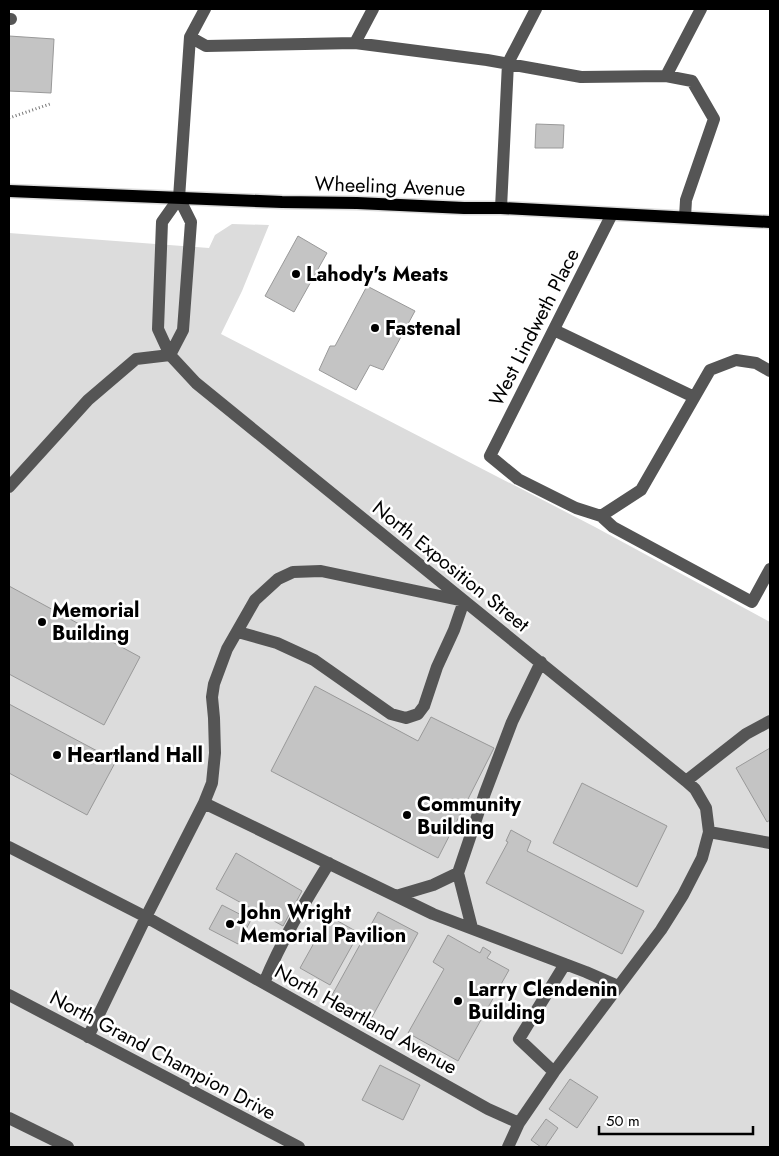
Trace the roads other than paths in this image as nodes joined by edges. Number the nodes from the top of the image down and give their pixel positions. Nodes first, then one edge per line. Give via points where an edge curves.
1 (204, 9) edge
2 (373, 9) edge
3 (536, 9) edge
4 (701, 9) edge
5 (190, 37) junction
6 (355, 43) junction
7 (508, 63) junction
8 (666, 76) junction
9 (9, 191) edge
10 (179, 198) junction
11 (501, 208) junction
12 (612, 214) junction
13 (685, 217) junction
14 (770, 222) edge
15 (554, 330) junction
16 (170, 355) junction
17 (770, 371) edge
18 (694, 397) junction
19 (9, 487) edge
20 (601, 516) junction
21 (770, 569) edge
22 (464, 601) junction
23 (238, 632) junction
24 (541, 662) junction
25 (770, 721) edge
26 (686, 781) junction
27 (204, 803) junction
28 (709, 832) junction
29 (770, 843) edge
30 (9, 847) edge
31 (329, 863) junction
32 (458, 873) junction
33 (396, 896) junction
34 (146, 917) junction
35 (472, 928) junction
36 (565, 964) junction
37 (264, 983) junction
38 (618, 986) junction
39 (9, 995) edge
40 (88, 1037) junction
41 (554, 1072) junction
42 (9, 1118) edge
43 (519, 1124) junction
44 (68, 1147) edge
45 (299, 1147) edge
46 (508, 1147) edge

1 - 5 street
2 - 6 street
3 - 7 street
4 - 8 street
5 - 6 street via 206,46
5 - 10 street
6 - 7 street
7 - 8 street via 581,77
7 - 11 street
8 - 13 street via 692,81 714,119 686,200
9 - 10 main road, Wheeling Avenue
10 - 11 main road, Wheeling Avenue
10 - 16 street via 191,222 184,330
10 - 16 street, North Exposition Street via 162,222 158,329
11 - 12 main road, Wheeling Avenue
12 - 13 main road, Wheeling Avenue
12 - 15 street, West Lindweth Place
13 - 14 main road, Wheeling Avenue
15 - 18 street
15 - 20 street, West Lindweth Place via 490,456 518,478 576,508
16 - 19 street via 136,359 88,400
16 - 22 street, North Exposition Street via 196,383
17 - 18 street via 756,363 736,360 710,370
18 - 20 street via 641,490
20 - 21 street via 613,527 752,602
22 - 23 street via 320,571 293,572 278,579 255,600
22 - 23 street via 424,706 418,714 406,718 391,714 314,660 278,642
22 - 24 street, North Exposition Street
23 - 27 street via 227,649 214,684 215,753 212,783
24 - 26 street, North Exposition Street
24 - 32 street via 512,722
25 - 26 street via 746,734
26 - 28 street, North Exposition Street via 706,808
27 - 31 street
27 - 34 street
28 - 29 street
28 - 38 street via 702,858 683,895
30 - 34 street, North Heartland Avenue
31 - 33 street
31 - 37 street
32 - 33 street via 433,885
32 - 35 street
33 - 35 street
34 - 37 street, North Heartland Avenue
34 - 40 street
35 - 36 street
36 - 38 street
36 - 41 street via 519,1039
37 - 43 street, North Heartland Avenue
38 - 41 street
39 - 40 street, North Grand Champion Drive
40 - 45 street, North Grand Champion Drive
41 - 43 street
42 - 44 street
43 - 46 street

